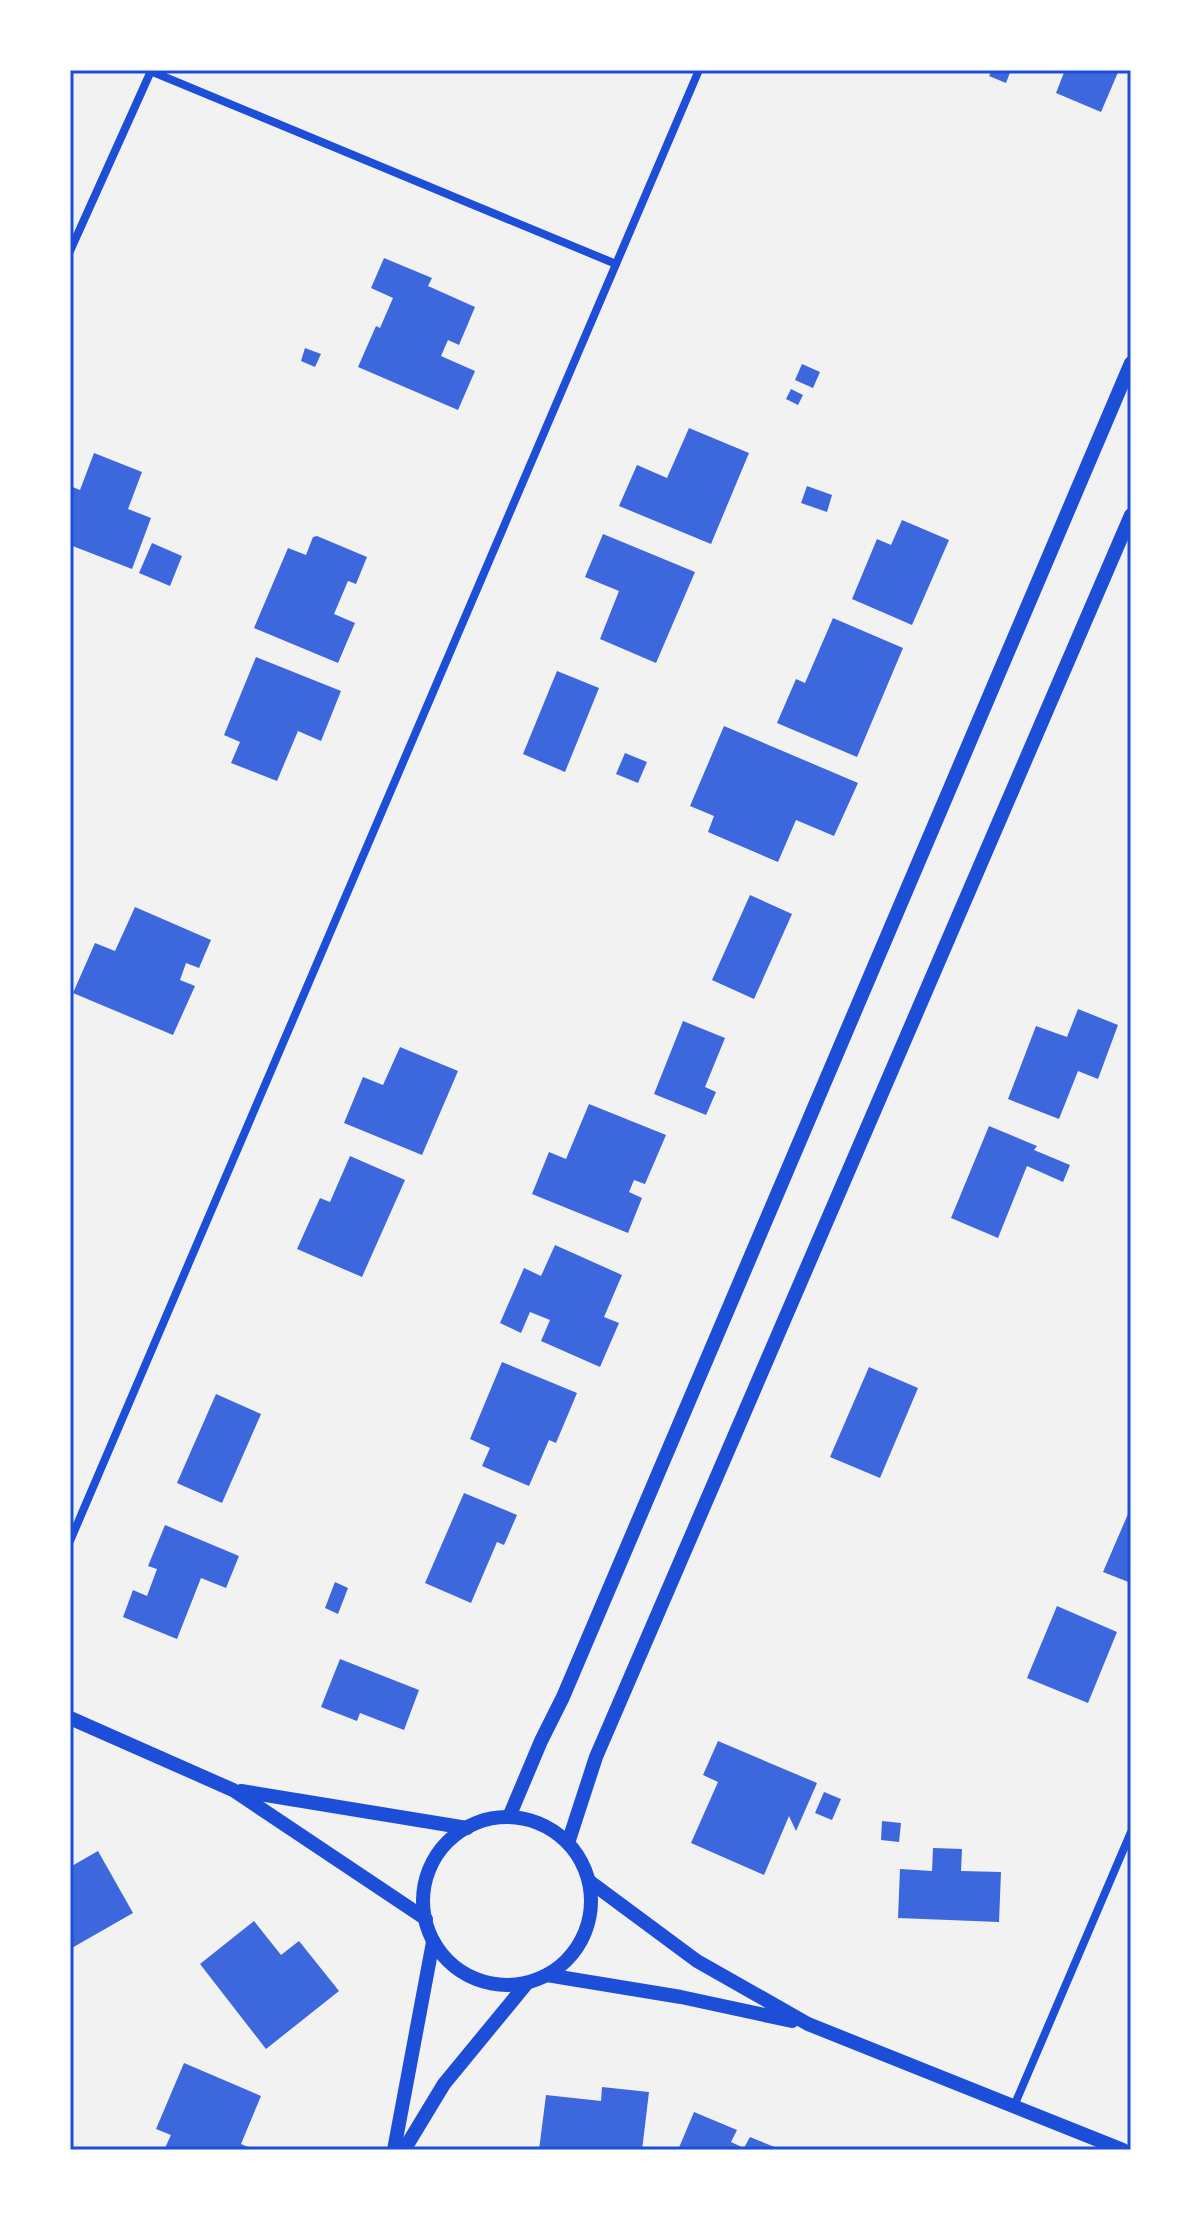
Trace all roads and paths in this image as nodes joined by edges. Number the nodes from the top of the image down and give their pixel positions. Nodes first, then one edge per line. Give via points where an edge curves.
1 (699, 70) edge
2 (149, 71) edge
3 (70, 251) edge
4 (616, 264) junction
5 (1131, 363) edge
6 (1131, 515) edge
7 (70, 1541) edge
8 (70, 1718) edge
9 (233, 1790) junction
10 (509, 1817) junction
11 (467, 1828) junction
12 (1131, 1832) edge
13 (568, 1843) junction
14 (589, 1881) junction
15 (426, 1919) junction
16 (433, 1942) junction
17 (547, 1975) junction
18 (527, 1983) junction
19 (808, 2024) junction
20 (1014, 2106) junction
21 (394, 2150) edge
22 (404, 2150) edge
23 (1123, 2150) edge

1 - 4 street
2 - 3 street
2 - 4 street
4 - 7 street
5 - 10 street
6 - 13 street via 596,1757
8 - 9 street
9 - 11 street
9 - 15 street
10 - 11 street
10 - 13 street via 531,1821
11 - 15 street via 435,1858 426,1878
12 - 20 street
13 - 14 street
14 - 17 street via 591,1903 579,1945
14 - 19 street via 697,1961
15 - 16 street
16 - 18 street via 463,1973 505,1986
16 - 21 street
17 - 18 street
17 - 19 street
18 - 22 street via 444,2084
19 - 20 street
20 - 23 street

